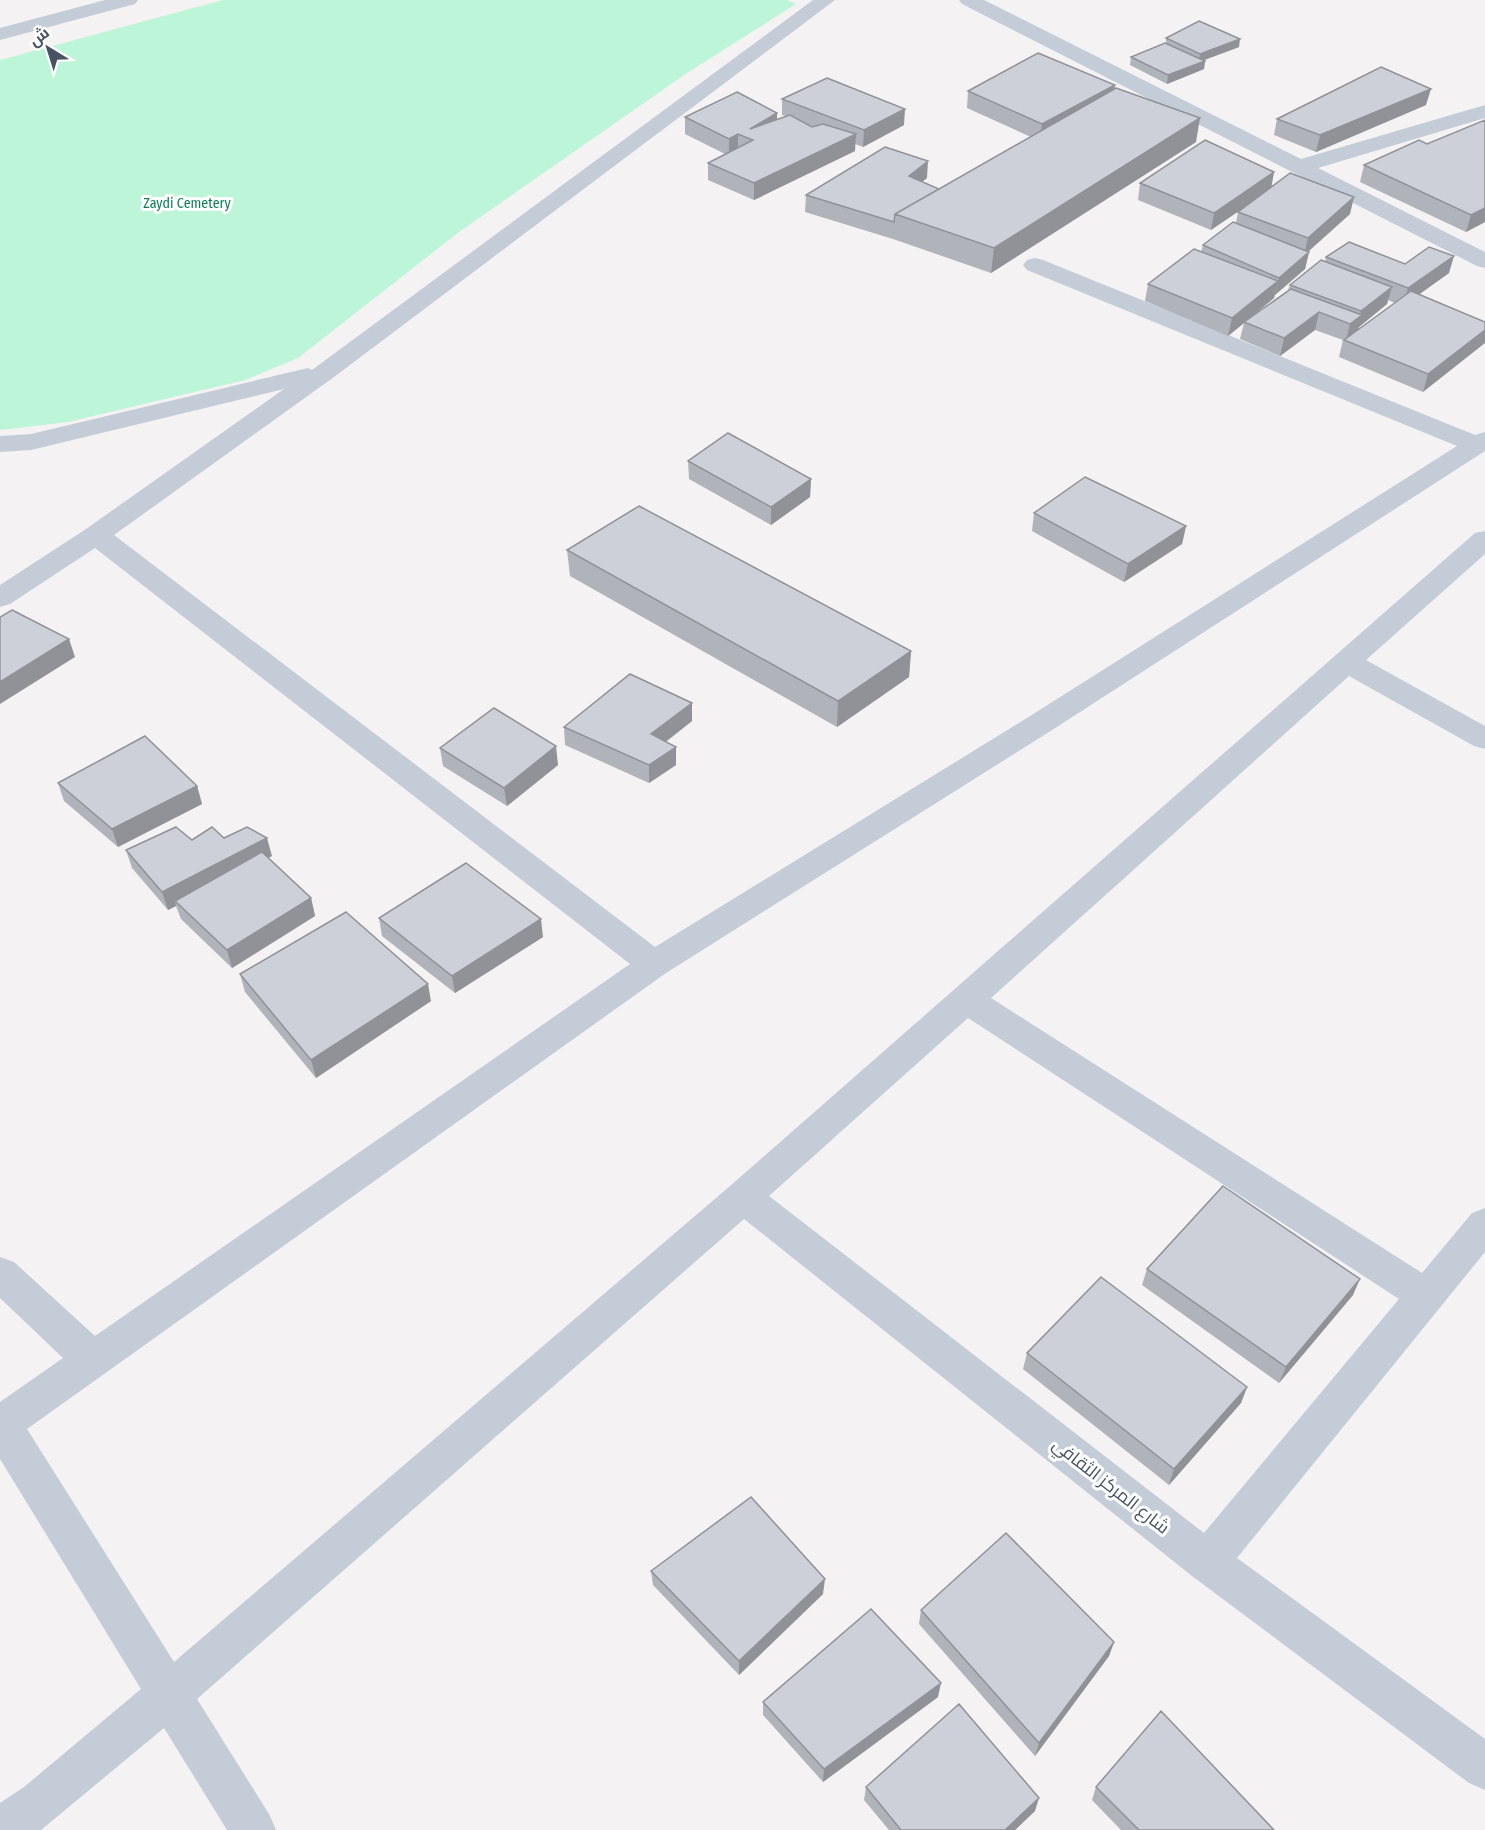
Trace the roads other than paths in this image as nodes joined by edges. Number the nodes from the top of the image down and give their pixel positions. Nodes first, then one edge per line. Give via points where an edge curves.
1 (128, 0) edge
2 (825, 0) edge
3 (969, 0) edge
4 (0, 34) edge
5 (1485, 111) edge
6 (1301, 166) junction
7 (1485, 261) edge
8 (1035, 265) dead end
9 (325, 372) junction
10 (1481, 442) edge
11 (0, 444) edge
12 (96, 536) junction
13 (1485, 538) edge
14 (0, 598) edge
15 (1347, 662) junction
16 (1485, 739) edge
17 (654, 964) junction
18 (966, 999) junction
19 (743, 1197) junction
20 (1485, 1224) edge
21 (0, 1274) edge
22 (1426, 1296) junction
23 (92, 1359) junction
24 (1, 1425) edge
25 (1207, 1562) junction
26 (170, 1694) junction
27 (1485, 1767) edge
28 (1, 1830) edge
29 (253, 1830) edge

1 - 4 street
2 - 9 street
3 - 6 street
5 - 6 street
6 - 7 street
8 - 10 street
9 - 11 street via 31,442
9 - 12 street
10 - 17 street
12 - 14 street
12 - 17 street
13 - 15 street
15 - 16 street
15 - 18 street
17 - 23 street
18 - 19 street
18 - 22 street
19 - 25 street, شارع المركز الثقافي
19 - 26 street
20 - 22 street
21 - 23 street
22 - 25 street
23 - 24 street
24 - 26 street
25 - 27 street, شارع المركز الثقافي
26 - 28 street via 40,1803
26 - 29 street

